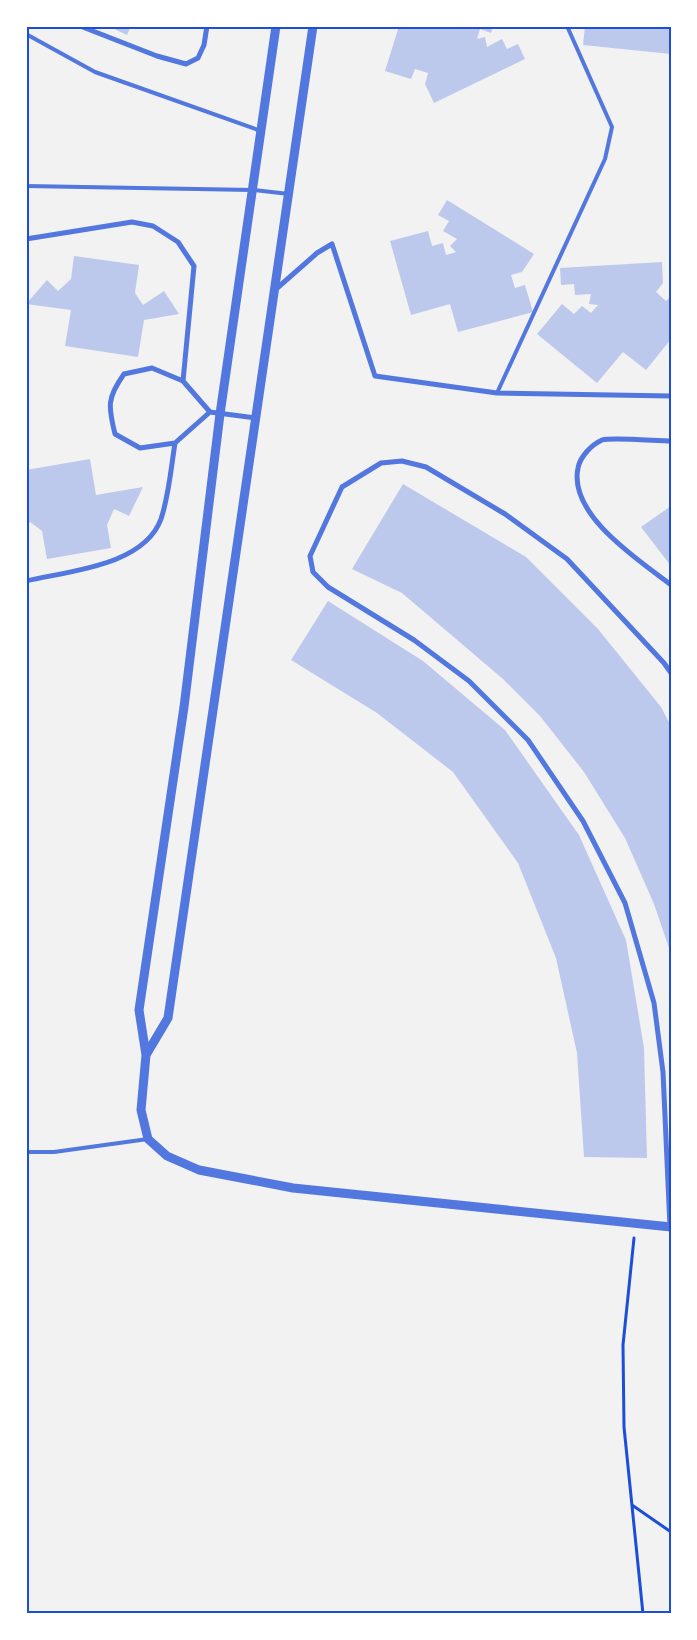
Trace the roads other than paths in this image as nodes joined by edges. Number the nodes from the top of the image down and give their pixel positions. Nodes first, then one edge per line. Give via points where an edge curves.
1 (80, 26) edge
2 (207, 26) edge
3 (276, 26) edge
4 (313, 26) edge
5 (567, 26) edge
6 (26, 34) edge
7 (262, 132) junction
8 (26, 186) edge
9 (253, 190) junction
10 (289, 194) junction
11 (26, 239) edge
12 (275, 290) junction
13 (183, 381) junction
14 (497, 393) junction
15 (671, 396) edge
16 (215, 413) junction
17 (256, 418) junction
18 (671, 441) edge
19 (174, 443) junction
20 (26, 581) edge
21 (671, 585) edge
22 (671, 673) edge
23 (146, 1055) junction
24 (148, 1138) junction
25 (26, 1152) edge
26 (671, 1227) edge

1 - 2 street via 186,64 198,58
3 - 7 street
4 - 10 street
5 - 14 lane via 612,127 605,159
6 - 7 lane via 95,72
7 - 9 street
8 - 9 lane
9 - 10 lane
9 - 16 street
10 - 12 street
11 - 13 street via 132,222 153,226 178,242 194,266
12 - 14 street via 332,244 375,376
12 - 17 street
13 - 16 street
13 - 19 street via 152,368 124,374 112,390 110,413 115,434 140,448
14 - 15 street
16 - 17 street
16 - 19 street
16 - 23 street via 184,707 139,1010
17 - 23 street via 168,1018
18 - 21 street via 602,440 580,458 575,480 591,518 625,550
19 - 20 street via 160,520 146,542 122,558
22 - 26 street via 567,559 505,514 426,467 402,461 381,463 342,487 310,556 313,572 328,587 414,640 469,681 528,740 583,821 625,903 654,1003 663,1072
23 - 24 street via 141,1110
24 - 25 lane via 54,1152
24 - 26 street via 168,1156 199,1170 293,1188

